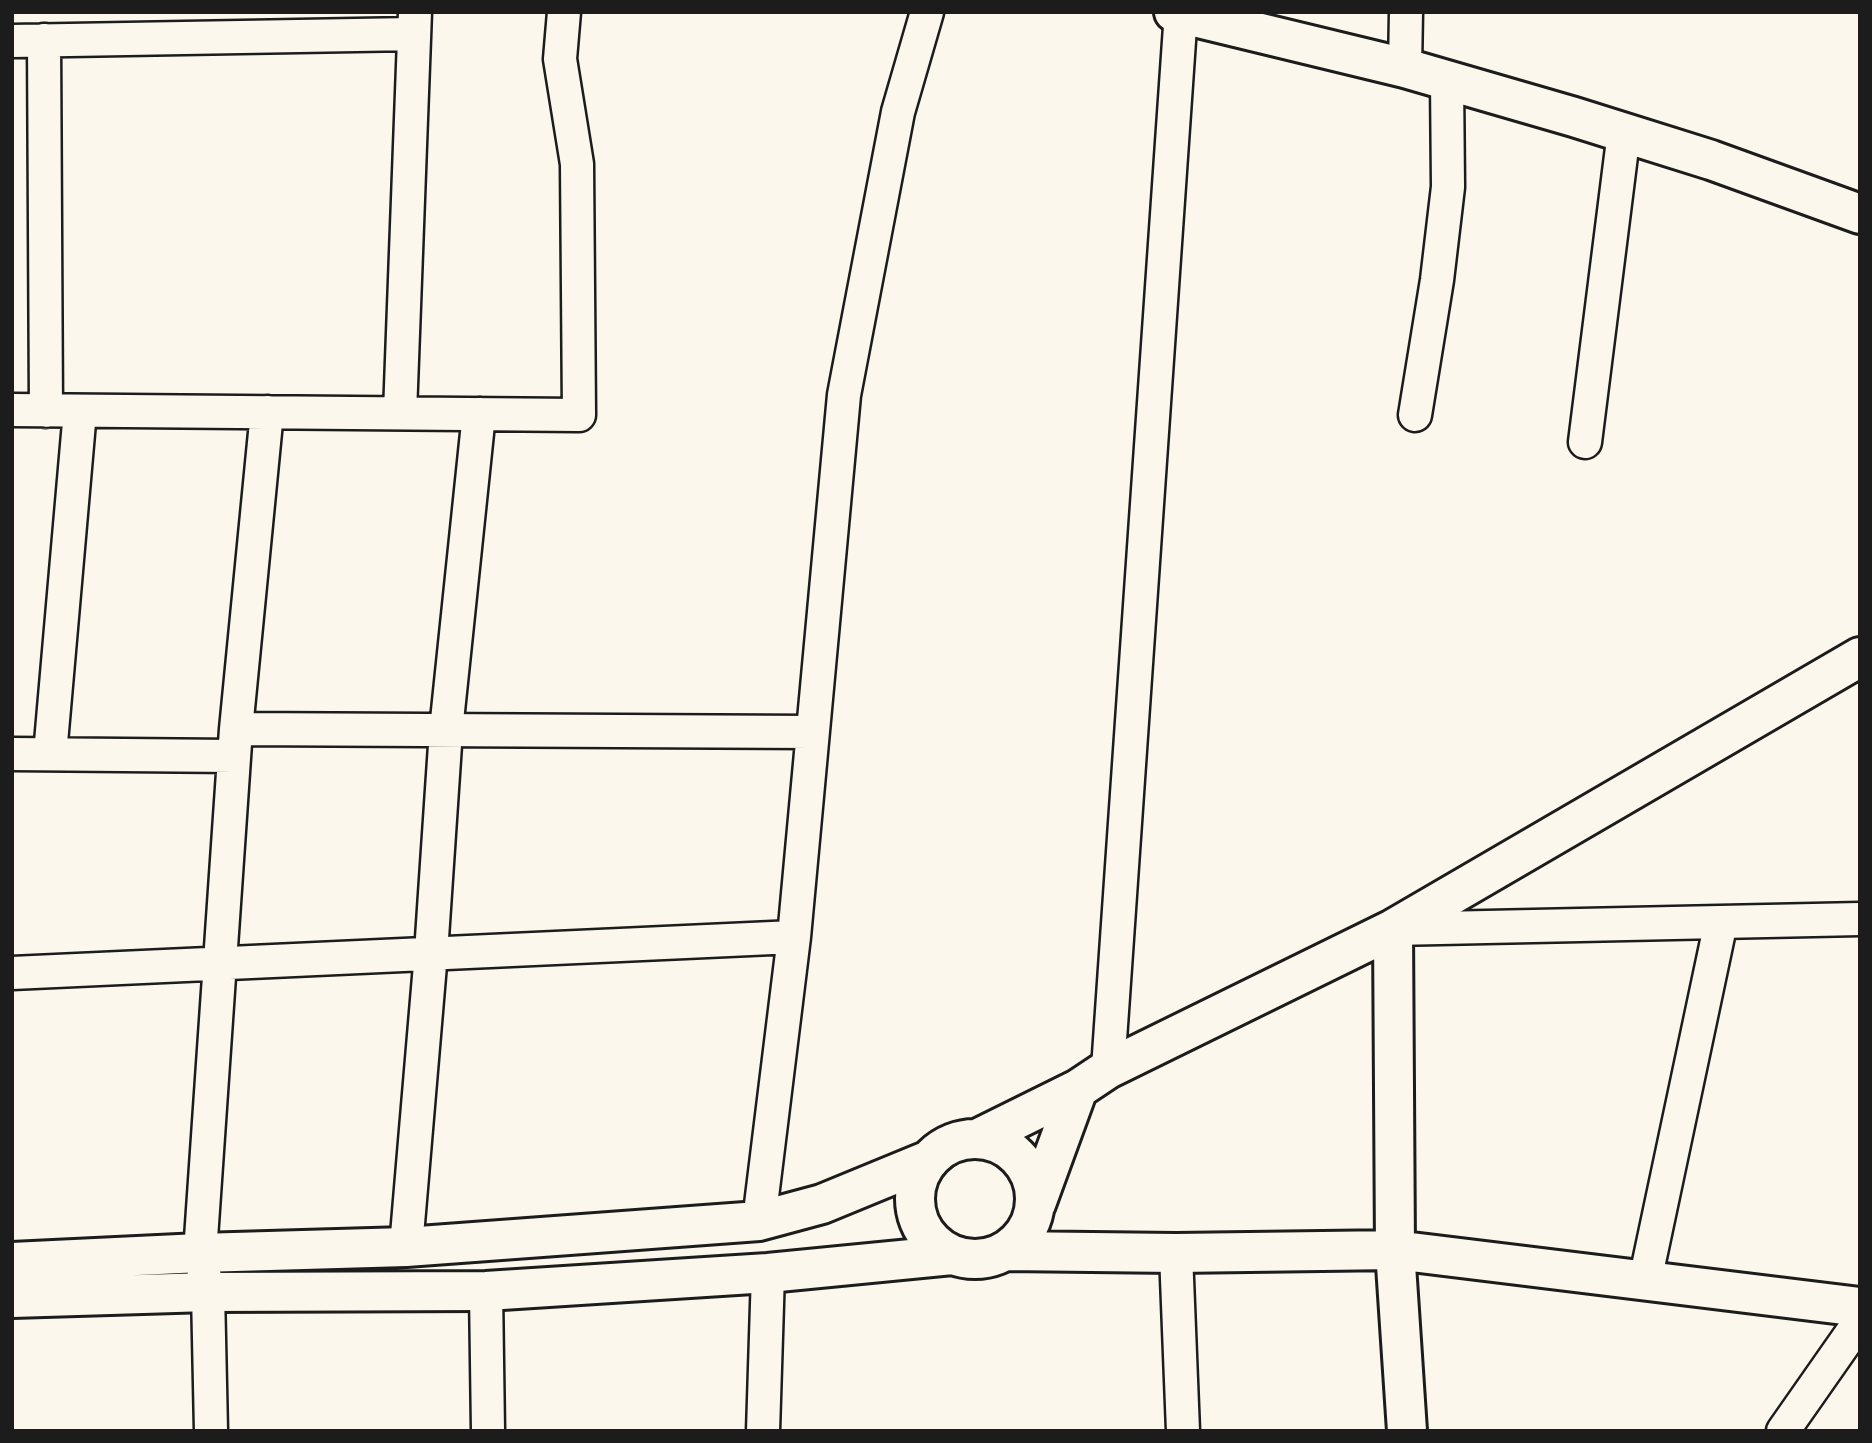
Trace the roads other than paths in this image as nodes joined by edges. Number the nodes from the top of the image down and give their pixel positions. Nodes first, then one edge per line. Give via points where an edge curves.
1 (564, 12) edge
2 (926, 12) edge
3 (1406, 12) edge
4 (1179, 13) edge
5 (414, 23) edge
6 (44, 40) junction
7 (12, 41) edge
8 (1405, 68) junction
9 (1447, 80) junction
10 (1624, 132) junction
11 (1860, 214) edge
12 (12, 410) edge
13 (46, 411) junction
14 (80, 411) junction
15 (267, 412) junction
16 (400, 413) junction
17 (479, 414) junction
18 (1415, 415) dead end
19 (1585, 442) dead end
20 (1860, 657) edge
21 (446, 730) junction
22 (812, 732) junction
23 (235, 742) junction
24 (12, 754) edge
25 (50, 754) junction
26 (1860, 919) edge
27 (1721, 922) junction
28 (1392, 929) junction
29 (794, 937) junction
30 (432, 953) junction
31 (219, 964) junction
32 (12, 973) edge
33 (1093, 1079) junction
34 (977, 1139) junction
35 (929, 1160) junction
36 (1036, 1204) junction
37 (759, 1221) junction
38 (406, 1247) junction
39 (1395, 1250) junction
40 (1007, 1251) junction
41 (200, 1252) junction
42 (1176, 1253) junction
43 (952, 1255) junction
44 (12, 1262) edge
45 (768, 1273) junction
46 (1645, 1281) junction
47 (486, 1290) junction
48 (208, 1292) junction
49 (12, 1298) edge
50 (1860, 1307) edge
51 (1860, 1321) edge
52 (211, 1431) edge
53 (488, 1431) edge
54 (763, 1431) edge
55 (1184, 1431) edge
56 (1407, 1431) edge
57 (1783, 1431) edge

1 - 17 street via 560,59 577,164 579,415
2 - 22 street via 898,112 844,395
3 - 8 street
4 - 8 main road
4 - 33 street
5 - 6 street
5 - 16 street
6 - 7 street
6 - 13 street
8 - 9 main road
9 - 10 main road
9 - 18 street via 1448,187
10 - 11 main road
10 - 19 street
12 - 13 street
13 - 14 street
14 - 15 street
14 - 25 street
15 - 16 street
15 - 23 street
16 - 17 street
17 - 21 street
20 - 28 main road
21 - 22 street
21 - 23 street
21 - 30 street
22 - 29 street
23 - 25 street
23 - 31 street
24 - 25 street
26 - 27 street
27 - 28 street
27 - 46 street
28 - 33 main road
28 - 39 main road
29 - 30 street
29 - 37 street
30 - 31 street
30 - 38 street
31 - 32 street
31 - 41 street
33 - 34 main road
33 - 36 main road
34 - 35 main road via 943,1148
34 - 36 main road via 1014,1154 1034,1185
35 - 37 main road via 822,1204
35 - 43 main road via 919,1177 916,1214 936,1246
36 - 40 main road via 1031,1223
37 - 38 main road
38 - 41 main road
39 - 42 main road
39 - 46 main road
39 - 56 main road
40 - 42 main road
40 - 43 main road via 989,1258
41 - 44 main road
41 - 48 street
42 - 55 street
43 - 45 main road
45 - 47 main road
45 - 54 street
46 - 50 main road
47 - 48 main road
47 - 53 street
48 - 49 main road
48 - 52 street
51 - 57 street

